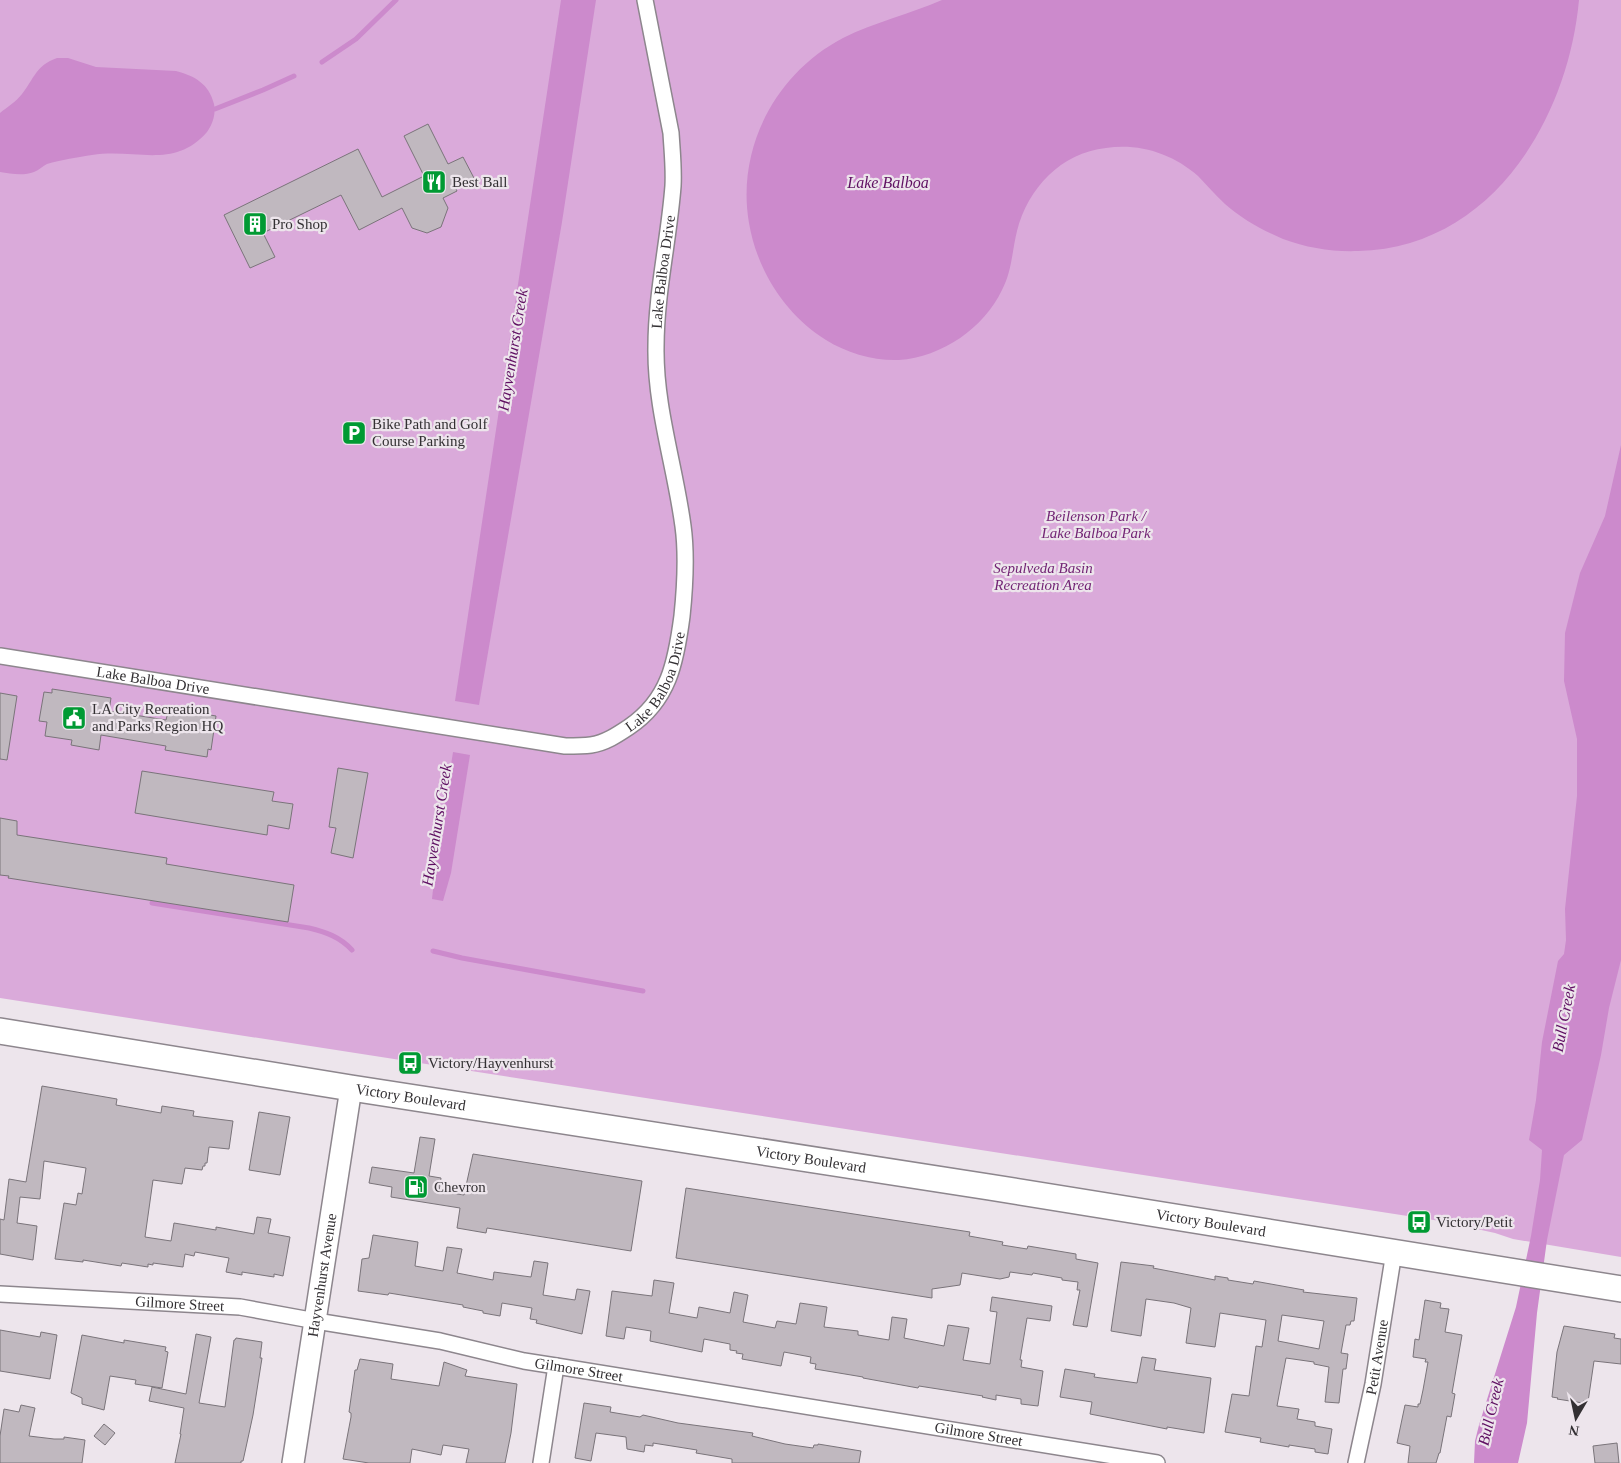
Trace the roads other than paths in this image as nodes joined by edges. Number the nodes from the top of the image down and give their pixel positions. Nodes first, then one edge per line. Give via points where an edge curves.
1 (644, 0) edge
2 (0, 656) edge
3 (0, 1031) edge
4 (351, 1088) junction
5 (1394, 1252) junction
6 (1621, 1289) edge
7 (0, 1294) edge
8 (316, 1321) junction
9 (556, 1366) junction
10 (293, 1463) edge
11 (541, 1463) edge
12 (1157, 1463) edge
13 (1356, 1463) edge

1 - 2 street, Lake Balboa Drive via 673,154 673,185 657,321 656,364 683,527 685,561 683,604 673,668 656,703 640,720 616,736 592,745 565,746
3 - 4 main road, Victory Boulevard
4 - 5 main road, Victory Boulevard
4 - 8 main road, Hayvenhurst Avenue
5 - 6 main road, Victory Boulevard
5 - 13 street, Petit Avenue via 1373,1384
7 - 8 street, Gilmore Street via 240,1307
8 - 9 street, Gilmore Street via 440,1341
8 - 10 main road, Hayvenhurst Avenue
9 - 11 street
9 - 12 street, Gilmore Street

